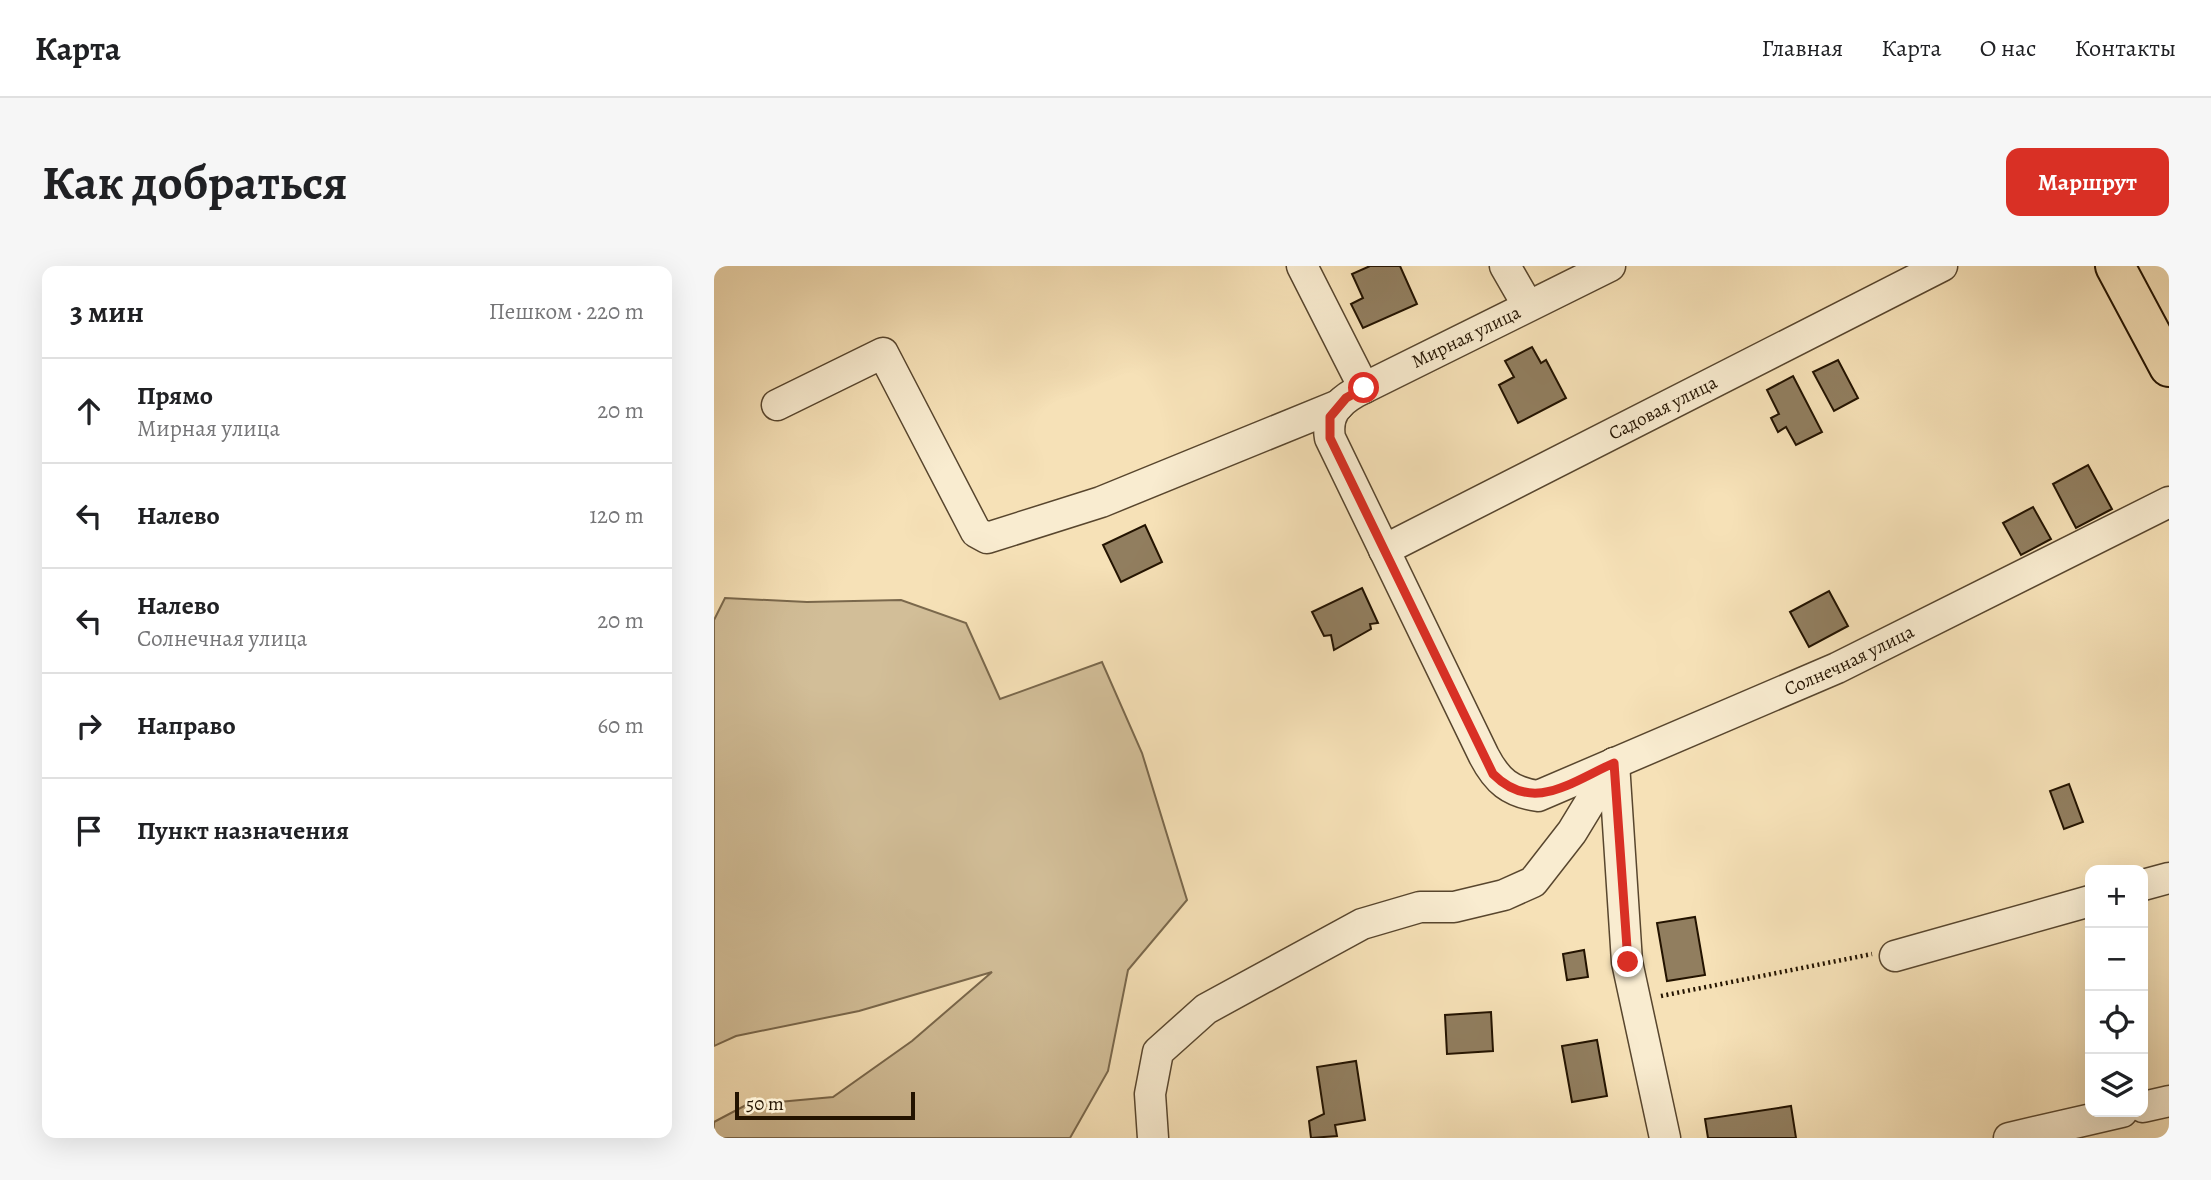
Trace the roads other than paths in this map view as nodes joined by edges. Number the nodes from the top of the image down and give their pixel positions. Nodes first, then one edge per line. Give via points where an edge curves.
1 (1302, 266) edge
2 (1505, 266) edge
3 (1610, 266) edge
4 (1942, 266) edge
5 (2115, 266) edge
6 (1528, 306) junction
7 (2169, 368) edge
8 (1364, 388) junction
9 (777, 405) dead end
10 (1334, 411) junction
11 (2169, 502) edge
12 (1384, 550) junction
13 (1614, 763) junction
14 (2169, 878) edge
15 (2148, 884) edge
16 (2085, 902) edge
17 (1895, 957) road end
18 (2169, 1101) edge
19 (2148, 1106) edge
20 (2100, 1117) edge
21 (1153, 1138) edge
22 (1665, 1138) edge
23 (2009, 1138) edge

1 - 8 lane
2 - 6 lane
3 - 6 lane, Мирная улица
4 - 12 lane, Садовая улица
5 - 7 main road
6 - 8 lane, Мирная улица
8 - 10 lane, Мирная улица
9 - 10 lane, Мирная улица via 883,354 976,532 987,538 1101,502
10 - 12 lane via 1330,438
11 - 13 lane, Солнечная улица via 1837,668
12 - 13 lane, Солнечная улица via 1493,774 1506,786 1538,796
13 - 21 lane via 1572,832 1533,882 1504,895 1454,907 1420,907 1362,924 1206,1009 1158,1052 1150,1094
13 - 22 lane via 1628,962
14 - 15 lane
16 - 17 lane
18 - 19 lane
20 - 23 lane

